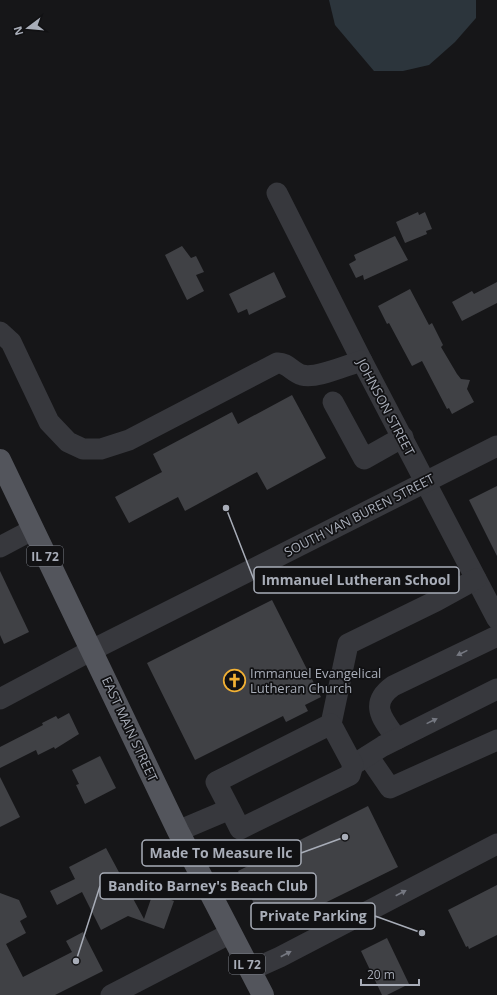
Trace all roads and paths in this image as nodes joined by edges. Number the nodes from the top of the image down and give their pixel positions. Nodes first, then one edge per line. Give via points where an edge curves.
1 (277, 193) dead end
2 (0, 332) edge
3 (362, 360) junction
4 (333, 402) dead end
5 (403, 437) junction
6 (497, 446) edge
7 (2, 471) edge
8 (425, 482) junction
9 (32, 530) junction
10 (0, 548) edge
11 (476, 579) junction
12 (497, 619) edge
13 (497, 636) edge
14 (92, 650) junction
15 (497, 689) edge
16 (0, 698) edge
17 (331, 724) junction
18 (397, 739) junction
19 (497, 740) edge
20 (360, 760) junction
21 (230, 809) junction
22 (178, 831) junction
23 (497, 844) edge
24 (231, 933) junction
25 (250, 970) junction
26 (144, 987) edge
27 (111, 995) edge
28 (263, 995) edge

1 - 3 street, JOHNSON STREET
2 - 3 street via 11,342 49,422 68,442 83,449 102,449 129,440 277,364 284,364 300,374 312,376
3 - 5 street, JOHNSON STREET
4 - 5 street via 364,459
5 - 8 street, JOHNSON STREET
6 - 8 street, SOUTH VAN BUREN STREET
7 - 9 main road, EAST MAIN STREET / IL 72
8 - 11 street, JOHNSON STREET
8 - 14 street, SOUTH VAN BUREN STREET
9 - 10 street
9 - 14 main road, EAST MAIN STREET / IL 72
11 - 12 street, JOHNSON STREET
11 - 17 street via 348,644
13 -> 18 street via 383,693 380,711 383,720
14 - 16 street, SOUTH VAN BUREN STREET
14 - 22 main road, EAST MAIN STREET / IL 72
18 -> 15 street
17 - 20 street
17 - 21 street via 216,782
18 - 20 street
19 - 20 street via 390,788
20 - 21 street via 350,775 240,829
21 - 22 street
22 - 24 main road, EAST MAIN STREET / IL 72
25 -> 23 street via 280,957
24 - 25 main road, EAST MAIN STREET / IL 72
24 - 26 street
25 - 28 main road, EAST MAIN STREET / IL 72
26 - 27 street

